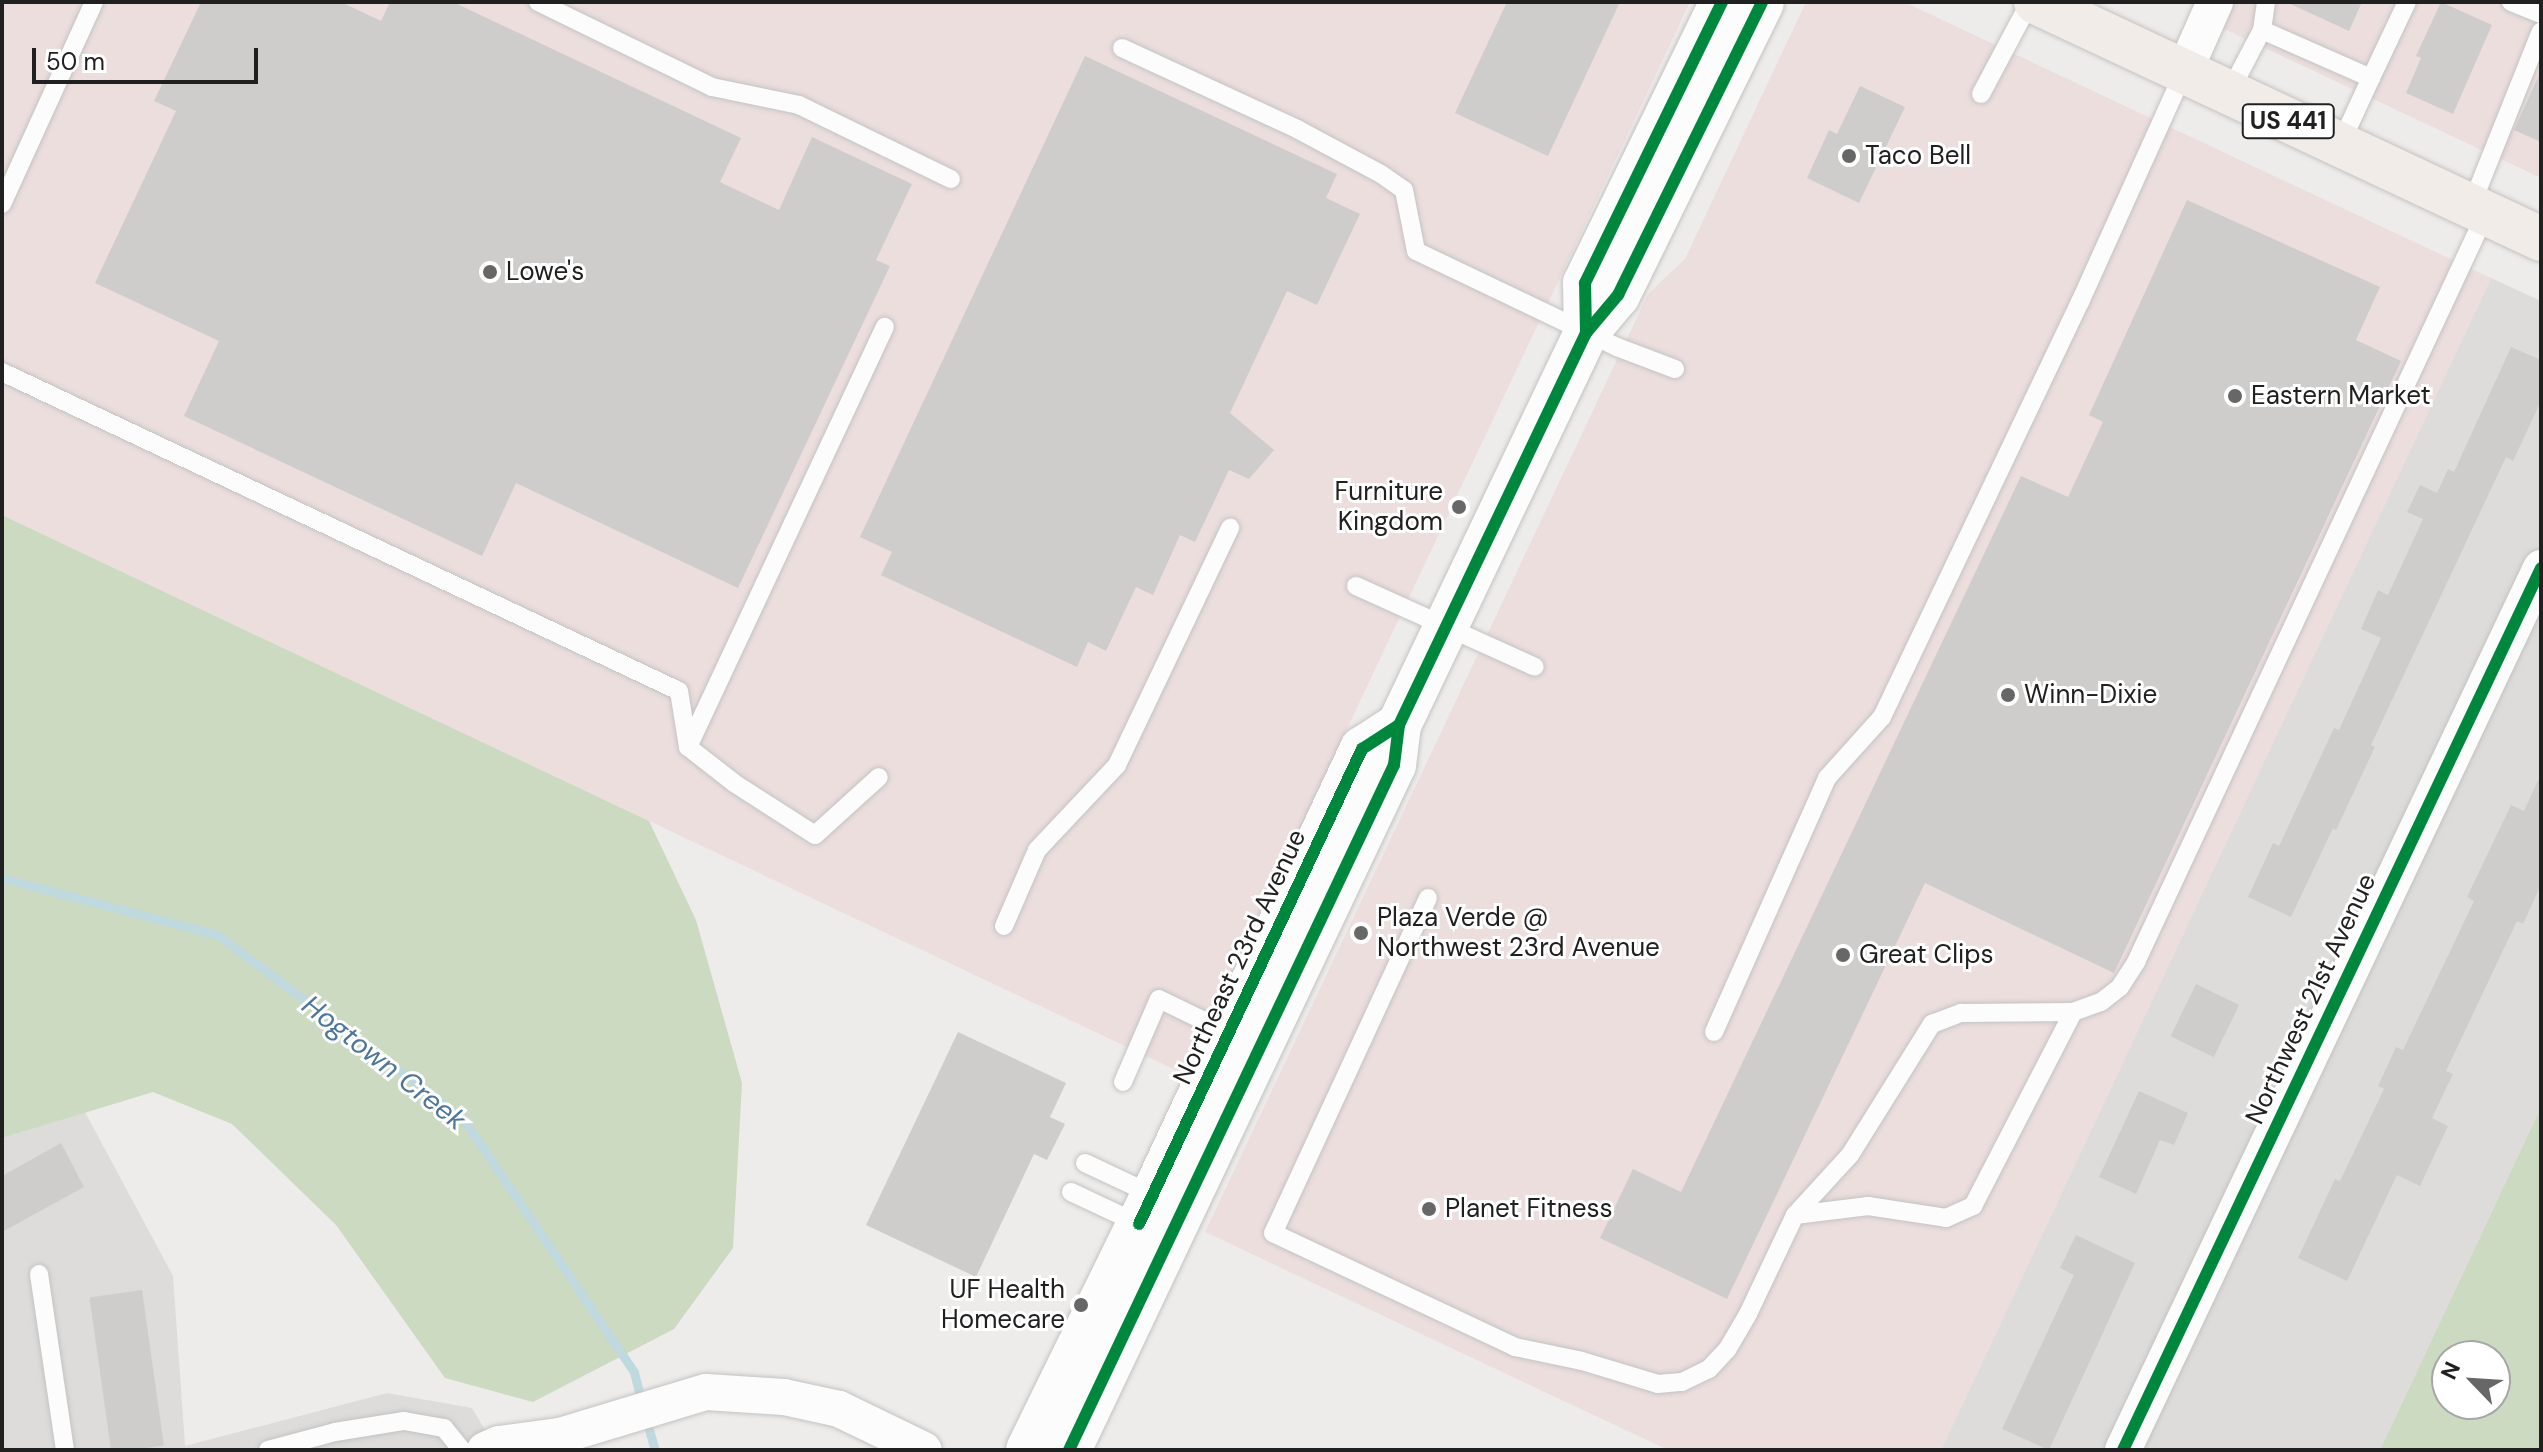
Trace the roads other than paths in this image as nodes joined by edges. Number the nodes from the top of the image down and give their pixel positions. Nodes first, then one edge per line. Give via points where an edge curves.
1 (94, 2) edge
2 (538, 2) edge
3 (1722, 2) edge
4 (1762, 2) edge
5 (2033, 2) edge
6 (2215, 2) edge
7 (2266, 2) edge
8 (2407, 2) edge
9 (2511, 2) edge
10 (2541, 14) edge
11 (2262, 30) junction
12 (2541, 31) edge
13 (1122, 48) dead end
14 (2184, 72) junction
15 (2371, 78) junction
16 (2229, 93) junction
17 (1981, 94) dead end
18 (2340, 145) junction
19 (951, 179) dead end
20 (2, 204) edge
21 (2478, 210) junction
22 (2541, 239) edge
23 (885, 327) dead end
24 (1586, 333) junction
25 (1675, 369) dead end
26 (2, 372) edge
27 (1230, 528) dead end
28 (2541, 568) edge
29 (1356, 586) dead end
30 (1446, 627) junction
31 (1535, 667) dead end
32 (688, 747) junction
33 (879, 777) dead end
34 (1428, 898) dead end
35 (1004, 926) dead end
36 (2073, 1012) junction
37 (1714, 1032) dead end
38 (1244, 1040) junction
39 (1123, 1082) dead end
40 (1085, 1163) dead end
41 (1071, 1192) dead end
42 (1146, 1210) junction
43 (1795, 1215) junction
44 (39, 1274) dead end
45 (65, 1450) edge
46 (268, 1450) edge
47 (462, 1450) edge
48 (485, 1450) edge
49 (924, 1450) edge
50 (1028, 1450) edge
51 (1069, 1450) edge
52 (2123, 1450) edge

1 - 20 lane
2 - 19 lane via 712,87 799,105
3 - 24 street, Northeast 23rd Avenue via 1585,283
4 - 24 street via 1618,295
5 - 14 main road, US 441
5 - 17 lane
6 - 14 street
7 - 11 lane
8 - 15 lane
9 - 10 lane
11 - 15 lane
11 - 16 lane
12 - 21 lane
13 - 24 lane via 1381,174 1404,190 1416,251
14 - 16 main road, US 441
14 - 37 lane via 1882,717 1827,778
15 - 18 lane
16 - 18 main road, US 441
18 - 21 main road, US 441
21 - 22 main road, US 441
21 - 36 lane via 2136,962 2120,987 2101,1002
23 - 32 lane
24 - 25 lane
24 - 30 street, Northeast 23rd Avenue
26 - 32 lane via 679,691
27 - 35 lane via 1117,765 1037,850
28 - 52 street, Northwest 21st Avenue
29 - 30 lane
30 - 31 lane
30 - 38 street, Northeast 23rd Avenue via 1399,725 1394,765
32 - 33 lane via 815,835
34 - 43 lane via 1273,1233 1515,1347 1658,1384 1682,1382 1709,1369 1727,1350
36 - 43 lane via 1961,1013 1932,1024 1850,1155
36 - 43 lane via 1973,1206 1946,1218 1868,1206
38 - 39 lane via 1159,999
38 - 42 street, Northeast 23rd Avenue
38 - 51 street, Northeast 23rd Avenue
40 - 42 lane
41 - 42 lane
42 - 50 street, Northeast 23rd Avenue
44 - 45 lane
46 - 47 lane via 404,1421 444,1428
48 - 49 street via 560,1436 706,1392 784,1397 839,1409

